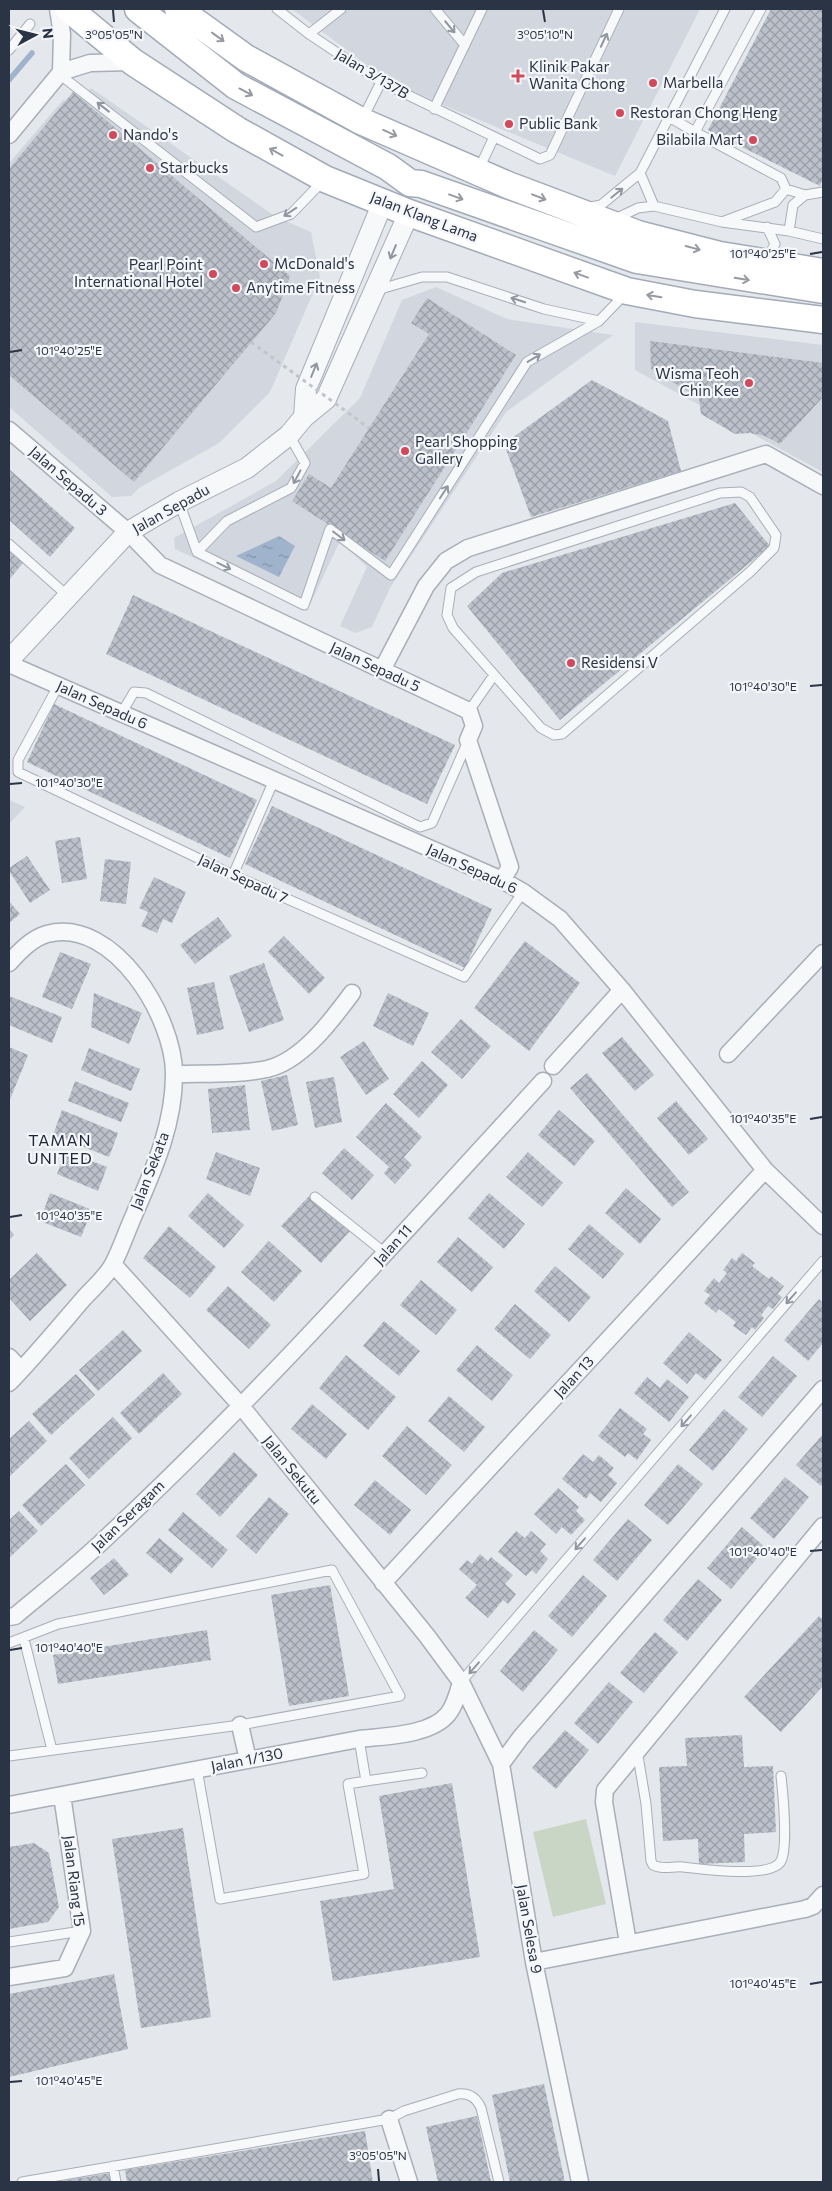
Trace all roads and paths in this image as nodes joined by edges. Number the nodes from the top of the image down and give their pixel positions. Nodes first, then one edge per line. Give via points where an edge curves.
1 (58, 9) edge
2 (69, 9) edge
3 (138, 9) edge
4 (178, 9) edge
5 (277, 9) edge
6 (341, 9) edge
7 (435, 9) edge
8 (482, 9) edge
9 (619, 9) edge
10 (725, 9) edge
11 (761, 9) edge
12 (30, 24) dead end
13 (309, 34) junction
14 (465, 45) junction
15 (9, 50) edge
16 (133, 62) junction
17 (60, 73) junction
18 (381, 82) junction
19 (434, 109) junction
20 (669, 118) junction
21 (361, 121) junction
22 (695, 132) junction
23 (9, 135) edge
24 (494, 137) junction
25 (478, 172) junction
26 (640, 173) junction
27 (325, 179) junction
28 (410, 183) junction
29 (786, 189) junction
30 (823, 192) edge
31 (805, 195) junction
32 (383, 202) junction
33 (654, 206) junction
34 (572, 209) junction
35 (409, 213) junction
36 (607, 222) junction
37 (722, 222) junction
38 (767, 228) junction
39 (789, 231) junction
40 (823, 239) edge
41 (749, 260) junction
42 (823, 272) edge
43 (376, 290) junction
44 (823, 290) edge
45 (627, 291) junction
46 (823, 320) edge
47 (599, 321) junction
48 (251, 342) dead end
49 (304, 417) junction
50 (369, 428) dead end
51 (9, 430) edge
52 (289, 435) junction
53 (823, 486) edge
54 (179, 502) junction
55 (128, 532) junction
56 (9, 544) edge
57 (197, 552) junction
58 (69, 597) junction
59 (9, 660) edge
60 (9, 664) edge
61 (382, 670) junction
62 (494, 675) junction
63 (58, 686) junction
64 (469, 711) junction
65 (121, 714) junction
66 (468, 740) junction
67 (274, 780) junction
68 (233, 875) junction
69 (502, 880) junction
70 (524, 892) junction
71 (823, 953) edge
72 (9, 963) edge
73 (622, 990) junction
74 (352, 993) dead end
75 (728, 1054) dead end
76 (553, 1066) dead end
77 (174, 1074) junction
78 (543, 1081) dead end
79 (764, 1170) junction
80 (315, 1197) dead end
81 (823, 1226) edge
82 (385, 1253) junction
83 (823, 1261) edge
84 (113, 1264) junction
85 (9, 1357) edge
86 (22, 1370) junction
87 (9, 1383) edge
88 (823, 1389) edge
89 (241, 1406) junction
90 (823, 1526) edge
91 (383, 1583) junction
92 (9, 1618) edge
93 (24, 1639) junction
94 (9, 1643) edge
95 (461, 1682) junction
96 (240, 1725) junction
97 (359, 1739) junction
98 (52, 1750) junction
99 (637, 1750) junction
100 (9, 1756) edge
101 (248, 1760) junction
102 (501, 1764) junction
103 (197, 1769) junction
104 (422, 1772) dead end
105 (781, 1776) dead end
106 (366, 1781) junction
107 (62, 1794) junction
108 (9, 1805) edge
109 (823, 1895) edge
110 (82, 1931) junction
111 (9, 1942) edge
112 (628, 1943) junction
113 (534, 1962) junction
114 (9, 1977) edge
115 (389, 2119) junction
116 (113, 2166) junction
117 (22, 2182) edge
118 (116, 2182) edge
119 (408, 2182) edge
120 (499, 2182) edge
121 (580, 2182) edge

1 - 17 street via 62,34
2 - 16 main road, Jalan Klang Lama
3 -> 28 main road via 236,86 388,167
4 -> 21 main road via 246,58
5 - 13 lane, Jalan 3/137B
6 - 13 lane
7 -> 14 lane
8 - 14 lane
24 -> 9 lane, Jalan 3/137B via 540,159 550,155
10 - 20 lane
11 - 22 lane
12 - 15 lane
13 - 18 lane, Jalan 3/137B
14 - 19 lane
16 - 17 street via 90,63
27 -> 16 main road, Jalan Klang Lama via 237,130
17 - 23 street
27 -> 17 lane via 291,214 256,227
18 - 19 lane, Jalan 3/137B
18 - 21 lane
19 - 24 lane, Jalan 3/137B
20 - 22 lane
20 - 26 lane
21 -> 25 main road
22 - 29 lane via 781,178
24 - 25 lane
25 -> 34 main road
26 - 33 lane
34 -> 26 lane via 601,206
27 - 32 main road, Jalan Klang Lama
28 - 32 main road via 391,190
28 - 35 main road via 413,199
28 -> 44 main road via 421,184 637,260
29 - 31 lane
29 - 37 lane via 776,202
30 - 31 lane
31 - 39 lane via 794,205
32 - 35 main road, Jalan Klang Lama
49 -> 32 street via 306,389
33 - 36 lane via 638,208
33 - 37 lane
34 - 36 main road
35 -> 43 street, Jalan Sepadu
45 -> 35 main road, Jalan Klang Lama
36 -> 41 main road via 638,234
37 - 38 lane
38 - 39 lane
38 - 41 lane via 775,244 768,257
39 - 40 lane
41 - 42 main road
47 -> 43 lane via 544,309 447,277 422,277
43 - 49 street, Jalan Sepadu via 326,399
46 -> 45 main road, Jalan Klang Lama
45 - 47 lane
57 -> 47 lane via 304,605 330,529 391,574 527,362
48 - 50 path, bridge
49 - 52 street, Jalan Sepadu
51 - 55 street, Jalan Sepadu 3
52 - 54 street, Jalan Sepadu via 247,468
52 -> 57 lane via 305,463 291,488 227,521
53 - 61 street via 766,454 468,548 446,561 426,586
54 - 55 street, Jalan Sepadu
54 - 57 lane
55 - 58 street, Jalan Sepadu
55 - 61 street, Jalan Sepadu 5 via 160,565
56 - 58 lane
58 - 59 street, Jalan Sepadu
60 - 63 street, Jalan Sepadu 6
61 - 64 street, Jalan Sepadu 5
62 - 62 lane via 453,628 447,615 451,588 476,572 720,493 741,492 750,497 776,535 774,548 751,571 562,734 554,735 542,728
62 - 64 lane
63 - 65 street, Jalan Sepadu 6
63 - 68 lane, Jalan Sepadu 7 via 18,760 18,772
64 - 66 street via 474,726
65 - 66 lane via 134,692 146,693 420,827 432,823
65 - 67 street, Jalan Sepadu 6
66 - 69 street via 510,867
67 - 68 lane
67 - 69 street, Jalan Sepadu 6
68 - 70 lane, Jalan Sepadu 7 via 464,977
69 - 70 street, Jalan Sepadu 6
70 - 73 street, Jalan Sepadu 6 via 560,919
71 - 75 street
72 - 77 street, Jalan Sekata via 33,941 47,934 68,932 90,939 112,952 140,980 153,1000 163,1024
73 - 76 street
73 - 79 street, Jalan Sepadu 6
74 - 77 street via 326,1028 298,1053 269,1068
77 - 84 street, Jalan Sekata via 163,1143
78 - 82 street, Jalan 11
79 - 81 street, Jalan Sepadu 6
79 - 91 street, Jalan 13
80 - 82 lane
82 - 89 street, Jalan 11
83 -> 95 lane
84 - 86 street, Jalan Sekata
84 - 89 street, Jalan Sekutu
85 - 86 street
86 - 87 street, Jalan Sekata
88 - 102 street
89 - 91 street, Jalan Sekutu
89 - 92 street, Jalan Seragam via 106,1538
90 - 99 street
91 - 95 street, Jalan Sekutu
93 - 94 lane
93 - 96 lane via 58,1624 332,1570 400,1696
93 - 98 lane
95 - 97 street, Jalan 1/130 via 455,1702 440,1721 404,1735
95 - 102 street, Jalan Selesa 9
96 - 98 lane
96 - 101 street
97 - 101 street, Jalan 1/130
97 - 106 lane
98 - 100 lane
99 - 105 lane via 651,1861 659,1868 682,1867 716,1872 765,1869 777,1865 782,1860 784,1844
99 - 112 street via 608,1786 603,1798
101 - 103 street, Jalan 1/130
102 - 113 street, Jalan Selesa 9
103 - 106 lane via 220,1900 364,1874 348,1784
103 - 107 street, Jalan 1/130
104 - 106 lane
107 - 108 street, Jalan 1/130
107 - 110 street, Jalan Riang 15
109 - 112 street via 813,1906 805,1909
110 - 111 lane
110 - 114 street, Jalan Riang 15 via 65,1968
112 - 113 street
113 - 121 street, Jalan Selesa 9
115 - 116 lane
115 - 119 street
115 - 120 lane via 458,2094 472,2096 481,2108
116 - 117 lane
116 - 118 lane

